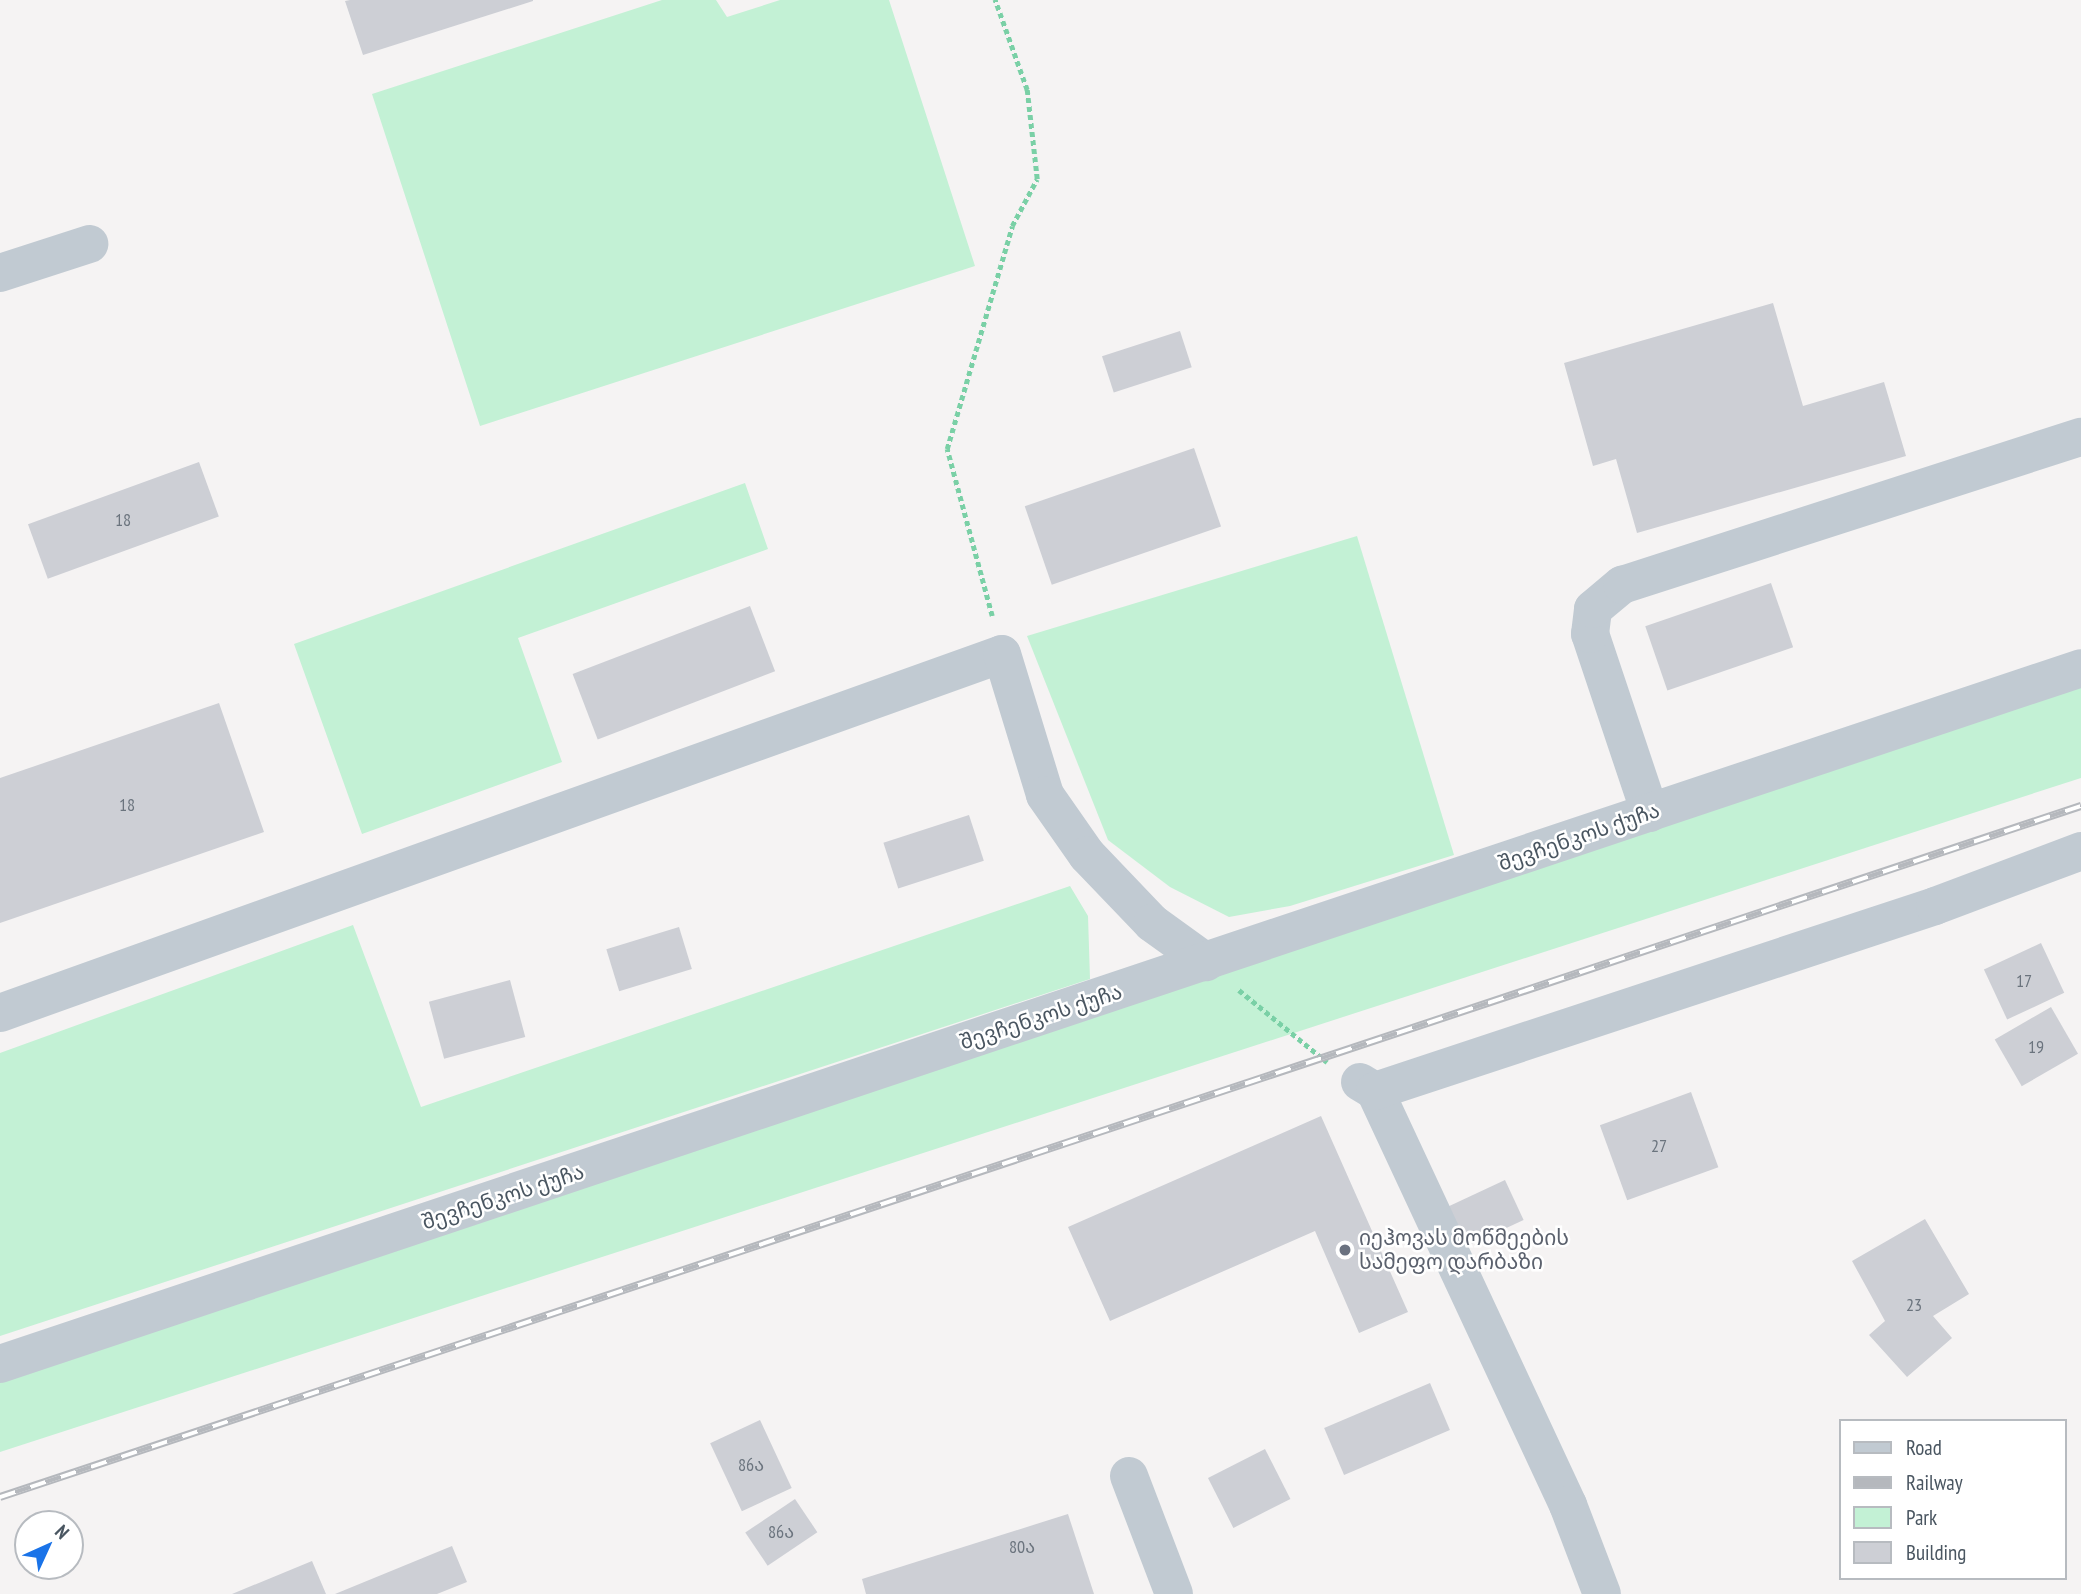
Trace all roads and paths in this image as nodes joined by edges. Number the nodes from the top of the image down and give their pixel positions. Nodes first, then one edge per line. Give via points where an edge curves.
1 (995, 0) edge
2 (89, 244) dead end
3 (0, 273) edge
4 (2081, 437) edge
5 (1002, 654) junction
6 (2081, 668) edge
7 (1650, 813) junction
8 (2081, 851) edge
9 (1206, 962) junction
10 (0, 1013) edge
11 (1367, 1087) junction
12 (0, 1364) edge
13 (1129, 1476) dead end
14 (1174, 1594) edge
15 (1602, 1594) edge

1 - 5 path via 1027,90 1037,179 1012,226 947,449
2 - 3 street
4 - 7 street via 1622,585 1593,609 1590,634
5 - 9 street via 1045,794 1087,855 1152,923
5 - 10 street
6 - 7 street, შევჩენკოს ქუჩა
7 - 9 street, შევჩენკოს ქუჩა
8 - 11 street via 1935,906
9 - 11 path via 1320,1058
9 - 12 street, შევჩენკოს ქუჩა
11 - 15 street via 1568,1505
13 - 14 street

